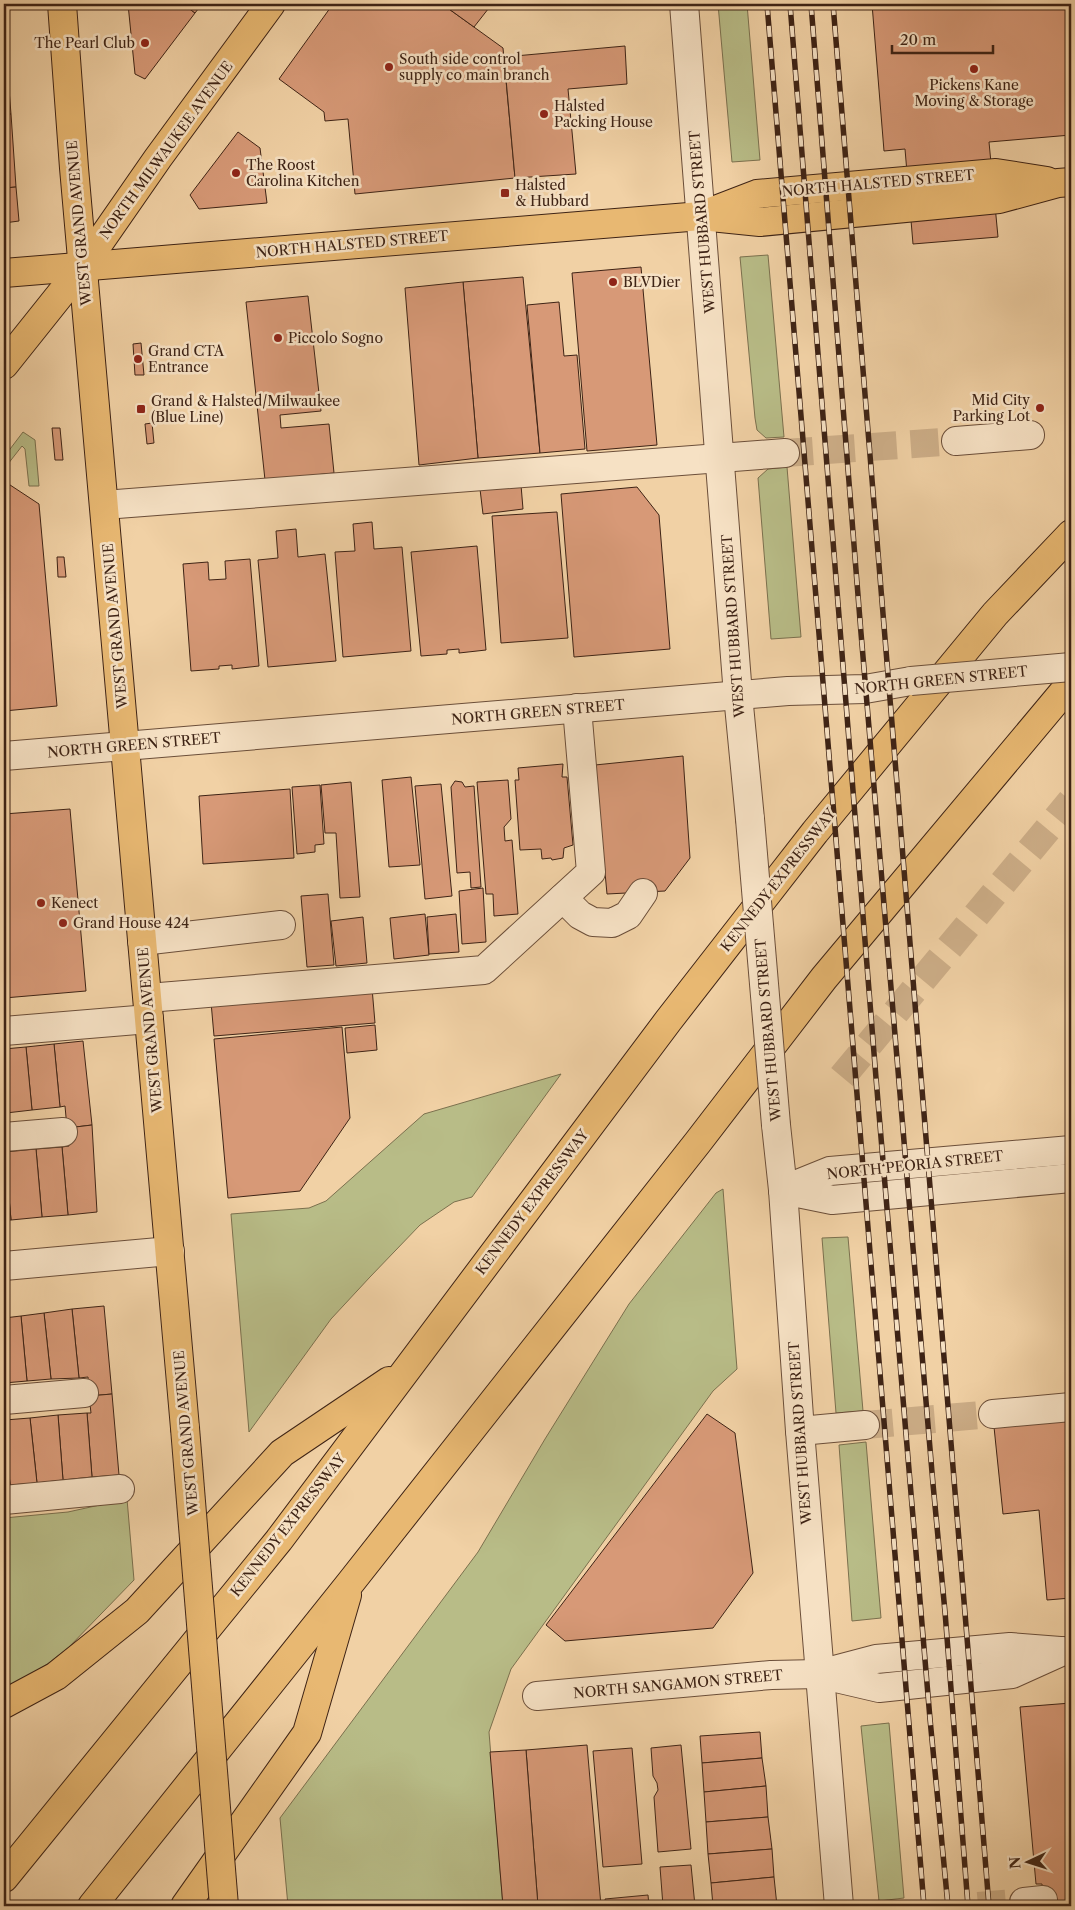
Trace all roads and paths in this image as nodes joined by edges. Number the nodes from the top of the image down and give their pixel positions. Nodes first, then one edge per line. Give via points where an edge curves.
1 (62, 4) edge
2 (271, 4) edge
3 (684, 4) edge
4 (1065, 183) edge
5 (701, 216) junction
6 (83, 266) junction
7 (4, 273) edge
8 (4, 365) edge
9 (1030, 435) dead end
10 (956, 441) tunnel mouth
11 (785, 453) tunnel mouth
12 (720, 457) junction
13 (104, 506) junction
14 (1071, 534) edge
15 (1071, 667) edge
16 (1071, 684) edge
17 (738, 695) junction
18 (577, 708) junction
19 (125, 745) junction
20 (4, 756) edge
21 (644, 892) dead end
22 (563, 898) junction
23 (281, 925) dead end
24 (142, 940) junction
25 (148, 1008) junction
26 (4, 1031) edge
27 (62, 1132) dead end
28 (4, 1137) edge
29 (1071, 1150) edge
30 (1071, 1178) edge
31 (783, 1190) junction
32 (170, 1251) junction
33 (4, 1266) edge
34 (405, 1370) junction
35 (84, 1393) dead end
36 (4, 1400) edge
37 (1071, 1407) edge
38 (993, 1414) tunnel mouth
39 (865, 1425) tunnel mouth
40 (800, 1431) junction
41 (120, 1490) dead end
42 (4, 1500) edge
43 (351, 1582) junction
44 (1067, 1651) edge
45 (820, 1674) junction
46 (537, 1696) dead end
47 (4, 1704) edge
48 (4, 1878) edge
49 (92, 1906) edge
50 (185, 1906) edge
51 (224, 1906) edge
52 (839, 1906) edge

1 - 6 main road, WEST GRAND AVENUE
2 - 6 main road, NORTH MILWAUKEE AVENUE
3 - 5 street, WEST HUBBARD STREET
4 - 5 main road, NORTH HALSTED STREET via 996,173 757,194
5 - 6 main road, NORTH HALSTED STREET
5 - 12 street, WEST HUBBARD STREET
6 - 7 main road, NORTH HALSTED STREET
6 - 8 main road, NORTH MILWAUKEE AVENUE
6 - 13 main road, WEST GRAND AVENUE
9 - 10 street
11 - 12 street
12 - 13 street
12 - 17 street, WEST HUBBARD STREET
13 - 19 main road, WEST GRAND AVENUE
14 - 34 main road, KENNEDY EXPRESSWAY via 995,614 815,832
15 - 17 street, NORTH GREEN STREET, bridge via 911,681 865,689
16 - 43 main road via 824,978
17 - 18 street, NORTH GREEN STREET
17 - 31 street, WEST HUBBARD STREET, bridge
18 - 19 street, NORTH GREEN STREET
18 - 22 street via 591,872
19 - 20 street, NORTH GREEN STREET
19 - 24 main road, WEST GRAND AVENUE
21 - 22 street via 628,915 612,923 593,922 580,915
22 - 25 street via 484,970
23 - 24 street
24 - 25 main road, WEST GRAND AVENUE
25 - 26 street
25 - 32 main road, WEST GRAND AVENUE
27 - 28 street
29 - 31 street, NORTH PEORIA STREET via 830,1171
30 - 31 street, NORTH PEORIA STREET via 832,1200
31 - 40 street, WEST HUBBARD STREET
32 - 33 street
32 - 51 main road, WEST GRAND AVENUE, bridge
34 - 47 main road via 282,1453 137,1611 56,1676
34 - 48 main road, KENNEDY EXPRESSWAY via 279,1540
35 - 36 street
37 - 38 street
39 - 40 street
40 - 45 street, WEST HUBBARD STREET
41 - 42 street
43 - 49 main road
43 - 50 main road via 307,1733
44 - 45 street, NORTH SANGAMON STREET via 1012,1674 879,1688
45 - 46 street, NORTH SANGAMON STREET via 771,1675
45 - 52 street, WEST HUBBARD STREET

